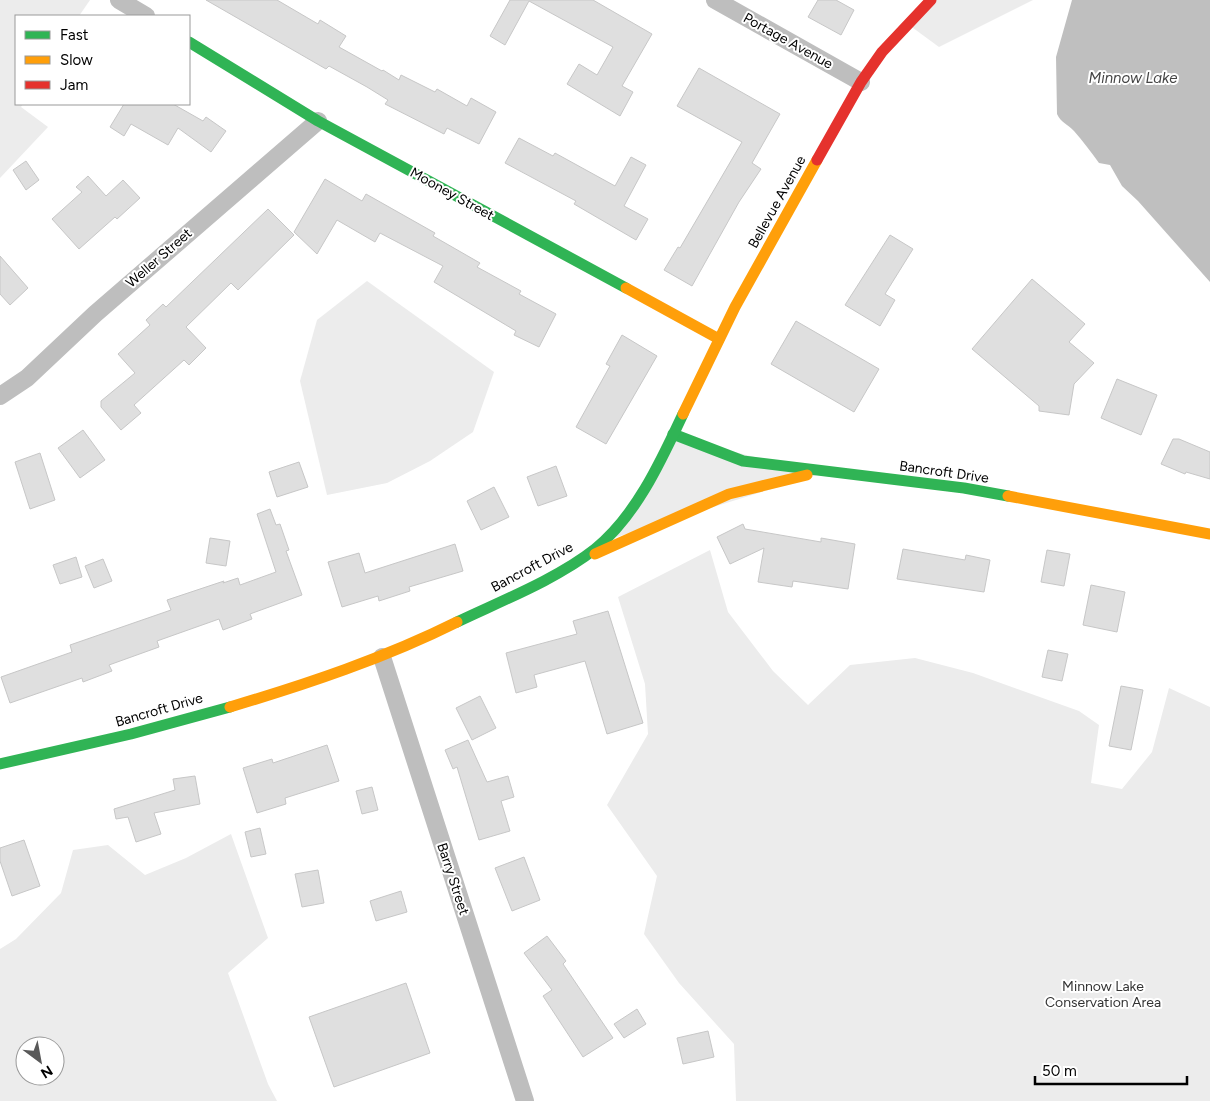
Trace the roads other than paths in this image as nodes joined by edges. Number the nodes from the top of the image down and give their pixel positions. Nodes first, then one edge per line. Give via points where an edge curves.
1 (119, 0) edge
2 (715, 0) edge
3 (931, 0) edge
4 (144, 15) edge
5 (190, 43) edge
6 (861, 82) junction
7 (318, 121) junction
8 (719, 339) junction
9 (0, 396) edge
10 (672, 434) junction
11 (819, 472) junction
12 (1210, 534) edge
13 (577, 562) junction
14 (382, 656) junction
15 (0, 764) edge
16 (525, 1101) edge

1 - 4 street
2 - 6 street, Portage Avenue
3 - 6 main road, Bellevue Avenue via 882,52
5 - 7 main road, Mooney Street
6 - 8 main road, Bellevue Avenue
7 - 8 main road, Mooney Street
7 - 9 street, Weller Street via 95,314 27,378
8 - 10 main road, Bellevue Avenue
10 - 11 main road, Bancroft Drive via 744,461
10 - 13 main road, Bancroft Drive via 642,494 605,539
11 - 12 main road, Bancroft Drive via 964,488
11 - 13 main road via 729,494
13 - 14 main road, Bancroft Drive via 431,636
14 - 15 main road, Bancroft Drive via 109,740
14 - 16 street, Barry Street

